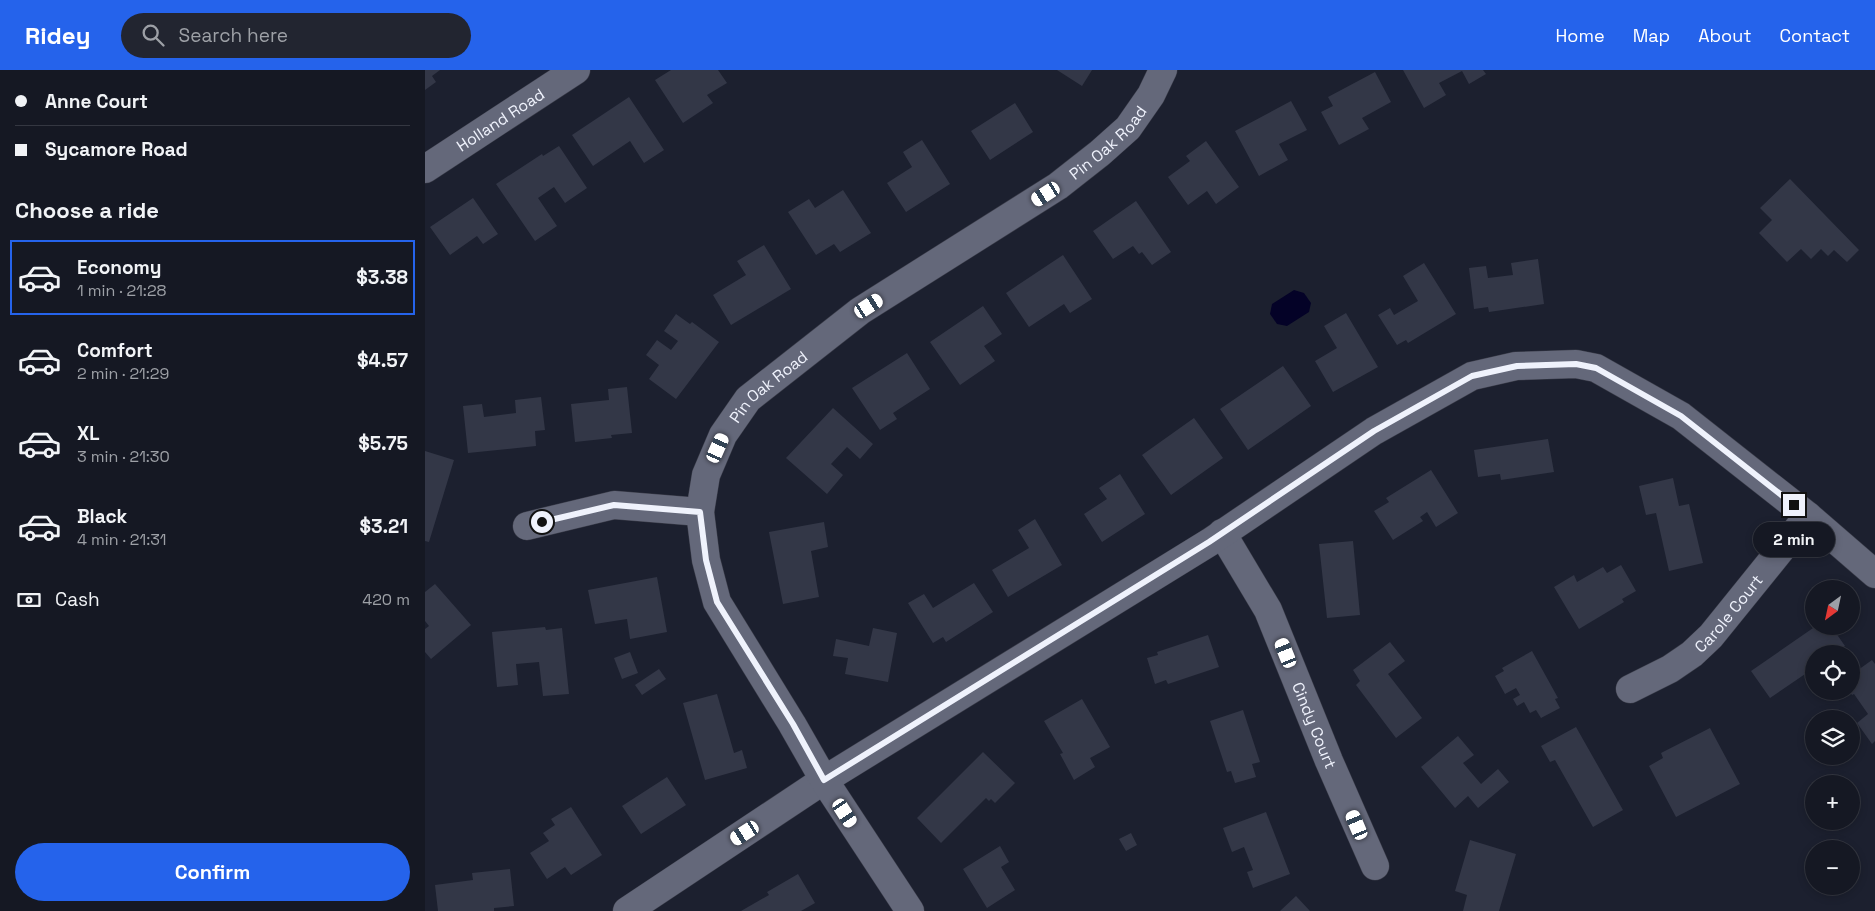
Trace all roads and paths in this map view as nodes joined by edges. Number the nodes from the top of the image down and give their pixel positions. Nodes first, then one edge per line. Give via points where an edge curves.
1 (576, 70) edge
2 (1163, 70) edge
3 (425, 169) edge
4 (700, 512) junction
5 (1808, 516) junction
6 (527, 526) dead end
7 (1222, 533) junction
8 (1875, 574) edge
9 (1630, 689) dead end
10 (824, 780) junction
11 (1375, 866) dead end
12 (627, 911) edge
13 (910, 911) edge

1 - 3 street, Holland Road
2 - 4 street, Pin Oak Road via 1128,128 1100,153 1058,186 860,311 748,399 723,435 706,475
4 - 6 street via 614,505
4 - 10 street, Pin Oak Road via 706,560 717,602
5 - 7 street via 1681,416 1596,368 1576,364 1517,366 1472,376 1374,431
5 - 8 street
5 - 9 street, Carole Court via 1711,636 1669,669
7 - 10 street
7 - 11 street, Cindy Court via 1268,610
10 - 12 street
10 - 13 street, Pin Oak Road

